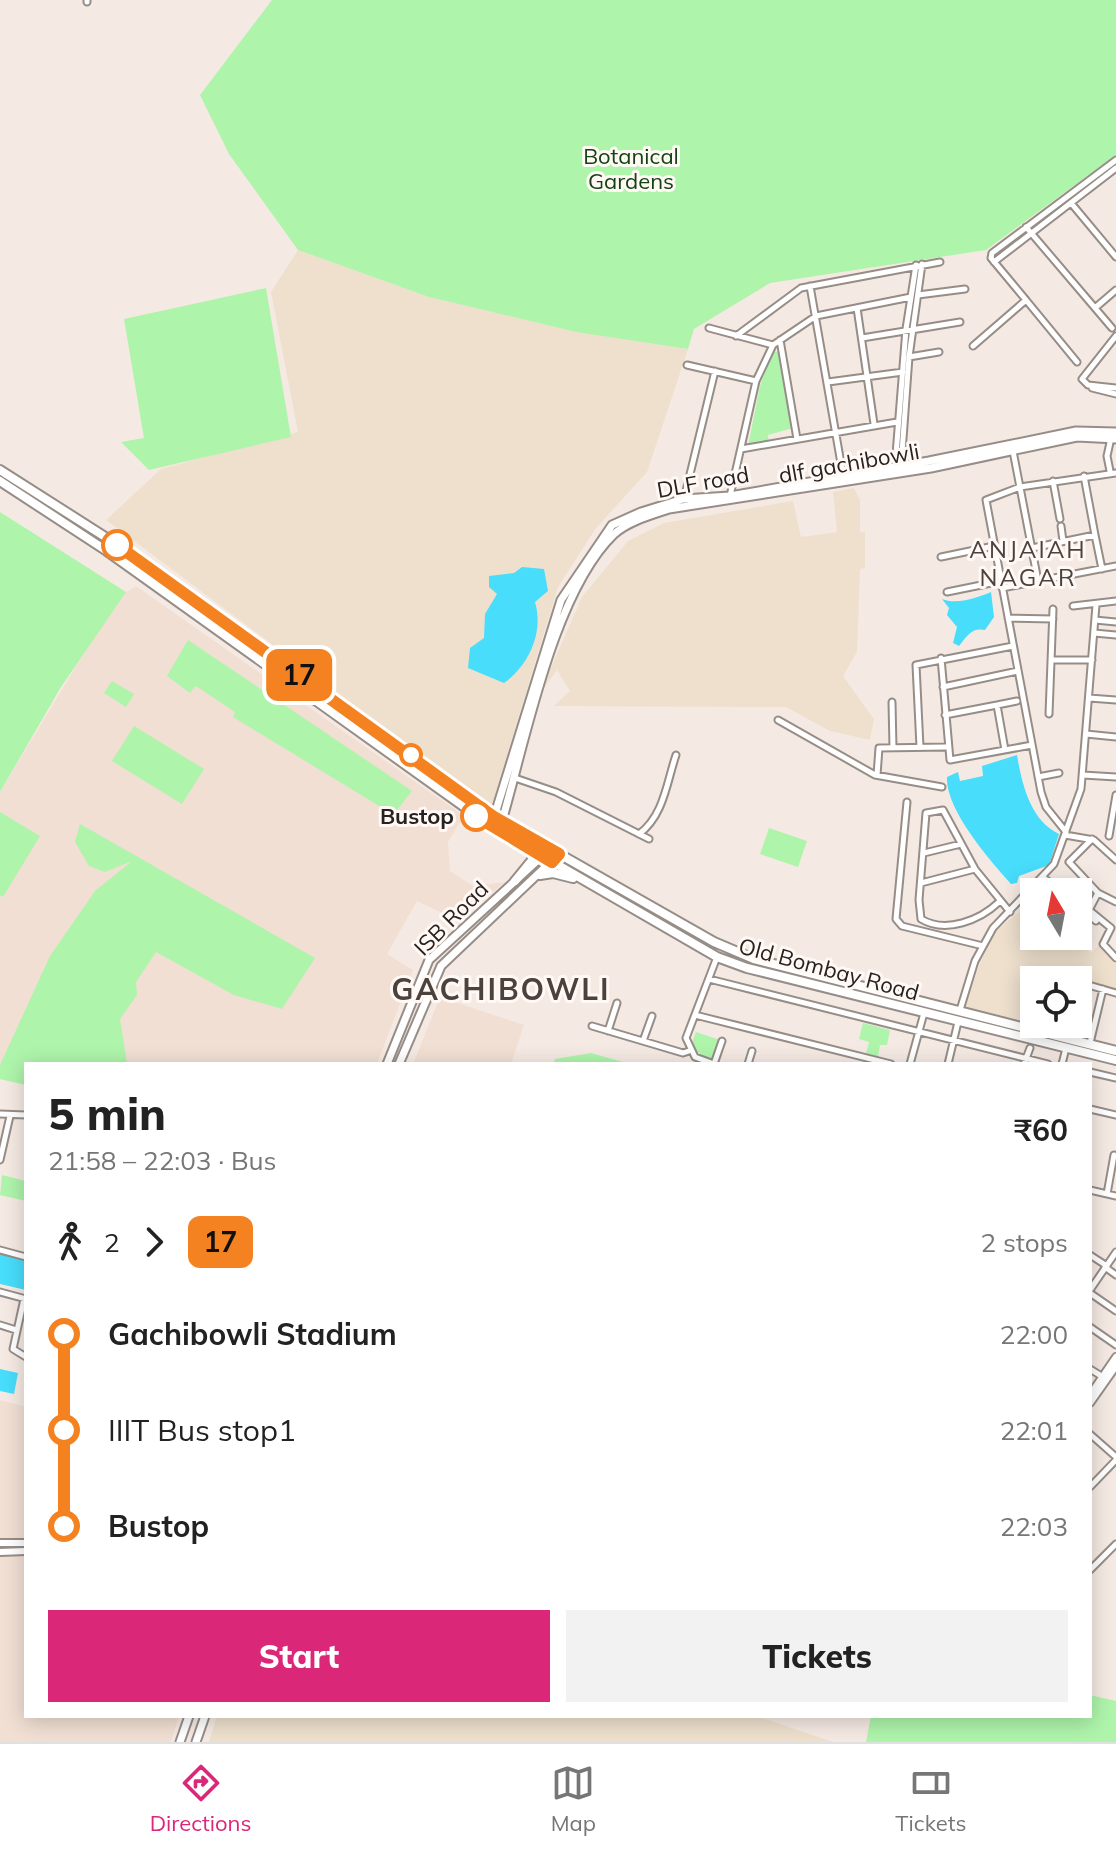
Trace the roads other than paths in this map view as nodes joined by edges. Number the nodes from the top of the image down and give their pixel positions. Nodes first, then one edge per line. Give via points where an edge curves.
1 (1116, 160) edge
2 (1116, 168) edge
3 (1066, 197) junction
4 (1071, 203) junction
5 (1026, 227) junction
6 (1031, 234) junction
7 (1116, 257) edge
8 (940, 262) dead end
9 (994, 262) junction
10 (919, 265) junction
11 (810, 286) junction
12 (965, 289) dead end
13 (1116, 290) edge
14 (915, 296) junction
15 (1026, 300) junction
16 (857, 308) junction
17 (1095, 308) junction
18 (816, 316) junction
19 (960, 322) dead end
20 (709, 328) dead end
21 (910, 328) junction
22 (1112, 328) dead end
23 (736, 336) junction
24 (1116, 336) edge
25 (862, 338) junction
26 (780, 340) junction
27 (773, 345) junction
28 (973, 346) dead end
29 (939, 352) dead end
30 (909, 357) junction
31 (1077, 362) dead end
32 (687, 365) dead end
33 (715, 371) junction
34 (903, 372) junction
35 (867, 375) junction
36 (756, 381) junction
37 (828, 382) junction
38 (1116, 391) edge
39 (897, 422) junction
40 (874, 424) junction
41 (837, 431) junction
42 (1114, 437) edge
43 (797, 439) junction
44 (741, 449) junction
45 (1013, 450) junction
46 (898, 469) junction
47 (0, 470) edge
48 (1113, 472) edge
49 (843, 475) junction
50 (1084, 476) junction
51 (0, 481) edge
52 (1053, 481) junction
53 (1020, 487) junction
54 (730, 496) junction
55 (683, 504) junction
56 (610, 532) junction
57 (1095, 535) junction
58 (1063, 541) junction
59 (994, 546) junction
60 (1032, 548) junction
61 (131, 555) junction
62 (941, 557) dead end
63 (124, 563) junction
64 (1116, 566) edge
65 (1102, 569) junction
66 (1038, 581) junction
67 (1001, 584) junction
68 (947, 592) dead end
69 (1116, 601) edge
70 (1096, 605) junction
71 (1073, 606) dead end
72 (1053, 609) dead end
73 (1008, 618) junction
74 (1053, 619) junction
75 (1095, 620) junction
76 (1116, 622) edge
77 (1094, 633) junction
78 (1116, 635) edge
79 (1013, 646) junction
80 (941, 658) junction
81 (1053, 660) junction
82 (1092, 660) junction
83 (1018, 671) junction
84 (943, 687) junction
85 (1089, 698) junction
86 (1116, 700) edge
87 (1017, 701) dead end
88 (892, 702) dead end
89 (997, 705) junction
90 (1049, 714) dead end
91 (945, 715) junction
92 (778, 720) dead end
93 (1086, 734) junction
94 (1116, 737) edge
95 (1032, 745) junction
96 (920, 747) junction
97 (946, 747) junction
98 (893, 748) junction
99 (1005, 751) junction
100 (676, 755) dead end
101 (1059, 773) dead end
102 (877, 775) junction
103 (1083, 775) junction
104 (1038, 777) junction
105 (1116, 777) edge
106 (515, 778) junction
107 (942, 787) dead end
108 (1116, 795) edge
109 (907, 802) dead end
110 (498, 819) junction
111 (1065, 833) junction
112 (639, 834) junction
113 (1109, 836) dead end
114 (649, 839) dead end
115 (1092, 839) junction
116 (961, 844) junction
117 (529, 848) junction
118 (550, 849) junction
119 (924, 853) junction
120 (559, 854) junction
121 (547, 859) junction
122 (1116, 860) edge
123 (975, 869) junction
124 (540, 875) junction
125 (1047, 878) edge
126 (515, 881) junction
127 (589, 883) junction
128 (921, 883) junction
129 (1098, 893) junction
130 (999, 902) junction
131 (1116, 902) edge
132 (1020, 903) edge
133 (1010, 912) junction
134 (1092, 918) edge
135 (1096, 921) dead end
136 (1114, 926) edge
137 (701, 940) junction
138 (983, 946) junction
139 (717, 957) junction
140 (1116, 958) edge
141 (709, 979) junction
142 (1092, 986) edge
143 (1103, 989) junction
144 (1116, 993) edge
145 (617, 1003) dead end
146 (960, 1010) junction
147 (924, 1013) junction
148 (695, 1015) junction
149 (652, 1016) dead end
150 (958, 1022) junction
151 (592, 1026) dead end
152 (608, 1031) junction
153 (918, 1031) junction
154 (954, 1040) junction
155 (643, 1041) junction
156 (722, 1041) dead end
157 (1090, 1043) junction
158 (1030, 1048) dead end
159 (1066, 1048) junction
160 (689, 1051) junction
161 (752, 1051) dead end
162 (1116, 1051) edge
163 (694, 1060) edge
164 (1116, 1060) edge
165 (1025, 1061) edge
166 (392, 1062) edge
167 (393, 1062) edge
168 (715, 1062) edge
169 (749, 1062) edge
170 (883, 1062) edge
171 (910, 1062) edge
172 (948, 1062) edge
173 (1062, 1062) edge
174 (1092, 1072) edge
175 (1116, 1078) edge
176 (1092, 1109) edge
177 (0, 1114) edge
178 (24, 1115) edge
179 (1116, 1115) edge
180 (10, 1116) junction
181 (1114, 1155) dead end
182 (0, 1160) edge
183 (1092, 1190) edge
184 (1107, 1194) junction
185 (1116, 1196) edge
186 (0, 1250) edge
187 (1116, 1252) edge
188 (24, 1256) edge
189 (1092, 1256) edge
190 (1106, 1266) junction
191 (1116, 1275) edge
192 (1092, 1288) edge
193 (0, 1292) edge
194 (1092, 1293) edge
195 (24, 1299) edge
196 (24, 1302) edge
197 (1116, 1311) edge
198 (0, 1325) edge
199 (1092, 1328) edge
200 (16, 1330) junction
201 (1116, 1345) edge
202 (24, 1356) edge
203 (1116, 1357) edge
204 (1116, 1366) edge
205 (1092, 1370) edge
206 (1105, 1379) junction
207 (1092, 1393) edge
208 (1092, 1400) edge
209 (1092, 1436) edge
210 (1116, 1458) edge
211 (1092, 1485) edge
212 (0, 1543) edge
213 (24, 1543) edge
214 (1116, 1544) edge
215 (24, 1551) edge
216 (0, 1552) edge
217 (1113, 1554) edge
218 (1092, 1569) edge
219 (188, 1718) edge
220 (204, 1718) edge
221 (180, 1742) edge
222 (196, 1742) edge

1 - 3 street
2 - 4 street
3 - 4 street
3 - 5 street
4 - 6 street
4 - 7 street
5 - 6 street
5 - 9 street via 992,253
6 - 9 street
6 - 17 street
8 - 10 street
9 - 15 street
10 - 11 street
10 - 14 street
11 - 18 street
11 - 23 street
12 - 14 street
13 - 17 street
14 - 16 street
14 - 21 street
15 - 28 street
15 - 31 street
16 - 18 street
16 - 25 street
17 - 22 street
18 - 26 street
18 - 37 street
19 - 21 street
20 - 23 street
21 - 25 street
21 - 30 street
21 - 34 street
23 - 27 street
24 - 38 street via 1082,382
25 - 35 street
26 - 27 street
26 - 43 street
27 - 36 street
29 - 30 street
30 - 46 street
32 - 33 street
33 - 36 street
33 - 55 street
34 - 35 street
34 - 39 street
35 - 37 street
35 - 40 street
36 - 44 street
37 - 41 street
39 - 40 street
39 - 46 street
40 - 41 street
41 - 43 street
41 - 49 street
42 - 45 main road, dlf gachibowli via 1077,437
42 - 46 main road, DLF road via 1076,431
42 - 48 street via 1107,456
43 - 44 street
44 - 54 street
45 - 46 main road, dlf gachibowli
45 - 53 street
46 - 49 main road, DLF road
46 - 55 main road, dlf gachibowli
47 - 61 main road
48 - 50 street
49 - 54 main road, DLF road
50 - 52 street
50 - 57 street
51 - 63 main road, Old Bombay Road
52 - 53 street
52 - 58 street
53 - 59 street via 986,500
53 - 60 street
54 - 55 main road, DLF road
55 - 56 main road, DLF road via 641,512
56 - 106 main road via 567,603
56 - 110 main road via 561,600
57 - 58 street
57 - 65 street
58 - 60 street
59 - 62 street
59 - 67 street
60 - 66 street
61 - 63 main road
61 - 110 main road
63 - 117 main road, Old Bombay Road
64 - 65 street
65 - 66 street
66 - 67 street
67 - 68 street
67 - 73 street
69 - 70 street
70 - 71 street
70 - 75 street
72 - 74 street
73 - 74 street
73 - 79 street
74 - 81 street
75 - 76 street
75 - 77 street
77 - 78 street
77 - 82 street
79 - 80 street
79 - 83 street
80 - 84 street
80 - 96 street via 915,667
81 - 82 street
81 - 90 street
82 - 85 street
83 - 84 street
83 - 95 street
84 - 91 street
85 - 86 street
85 - 93 street
87 - 89 street
88 - 98 street
89 - 91 street
89 - 99 street
91 - 97 street
92 - 102 street
93 - 94 street
93 - 103 street
95 - 99 street
95 - 104 street
96 - 97 street
96 - 98 street
97 - 99 street via 954,761
98 - 102 street via 878,749
100 - 112 street via 671,783 652,821
101 - 104 street
102 - 107 street
103 - 105 street
103 - 111 street
104 - 111 street via 1046,807
106 - 110 main road
106 - 112 street via 556,792
108 - 113 street
109 - 138 street via 896,919 902,926
110 - 118 main road
111 - 115 street
111 - 125 street
112 - 114 street
115 - 122 street
115 - 129 street via 1069,862
116 - 119 street
116 - 119 street via 940,809 926,813
116 - 123 street
117 - 121 main road, Old Bombay Road
117 - 126 main road via 533,859
118 - 120 main road
118 - 121 main road
119 - 128 street
120 - 121 main road
120 - 137 main road
121 - 124 main road, ISB Road
121 - 126 main road, ISB Road
121 - 127 main road, Old Bombay Road
123 - 128 street
123 - 130 street
124 - 127 main road via 558,873
124 - 167 main road, ISB Road via 441,966
126 - 166 main road, ISB Road via 429,960
127 - 137 main road, Old Bombay Road
128 - 130 street via 919,915 925,922 966,921
129 - 131 street
129 - 136 street via 1089,910
130 - 133 street
132 - 133 street
133 - 138 street
134 - 135 street
136 - 140 street via 1103,944
137 - 139 main road, Old Bombay Road
137 - 146 main road via 754,959
138 - 146 street
139 - 141 street
139 - 147 main road, Old Bombay Road
141 - 148 street
141 - 153 street
142 - 143 street
143 - 144 street
143 - 157 street
145 - 152 street
146 - 157 main road
147 - 150 main road, Old Bombay Road
147 - 153 street
148 - 160 street via 686,1038
148 - 170 street
149 - 155 street
150 - 154 street
150 - 159 main road, Old Bombay Road
151 - 152 street
152 - 155 street
153 - 154 street
153 - 171 street
154 - 165 street
154 - 172 street
155 - 160 street
156 - 168 street
157 - 162 main road
158 - 165 street
159 - 164 main road, Old Bombay Road
159 - 173 street
160 - 163 street
161 - 169 street
174 - 175 street
176 - 179 street
177 - 180 street
178 - 180 street
180 - 182 street
181 - 184 street
183 - 184 street
184 - 185 street
186 - 188 street
187 - 190 street
189 - 190 street
190 - 191 street
190 - 192 street
193 - 195 street
194 - 197 street
196 - 200 street
198 - 200 street
199 - 201 street
200 - 202 street via 13,1352
203 - 206 street
204 - 206 street
205 - 206 street
206 - 207 street
206 - 208 street
209 - 210 street
210 - 211 street
212 - 213 street
214 - 217 street
215 - 216 street
217 - 218 street
219 - 221 main road
220 - 222 main road

